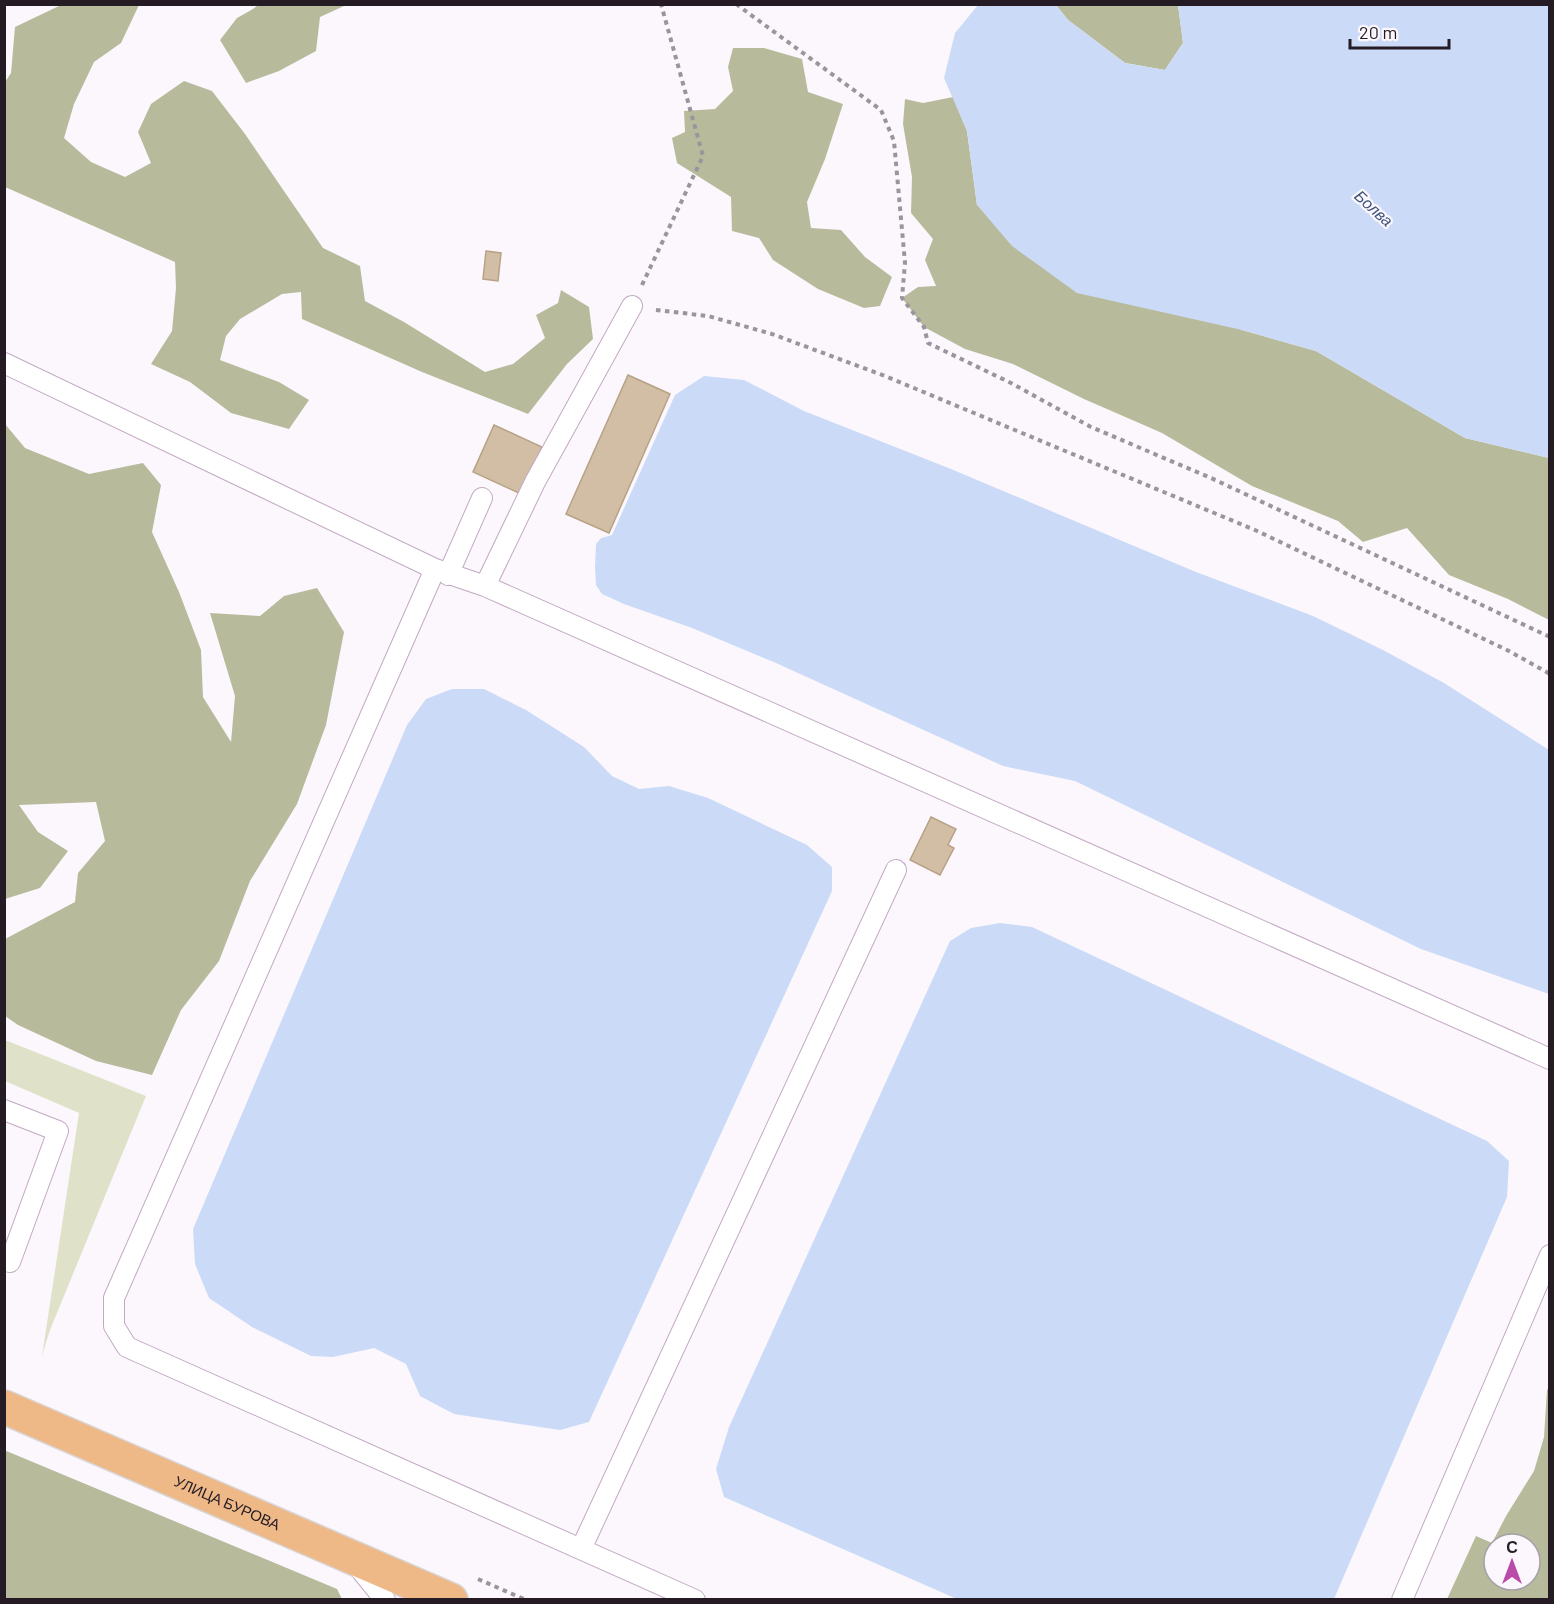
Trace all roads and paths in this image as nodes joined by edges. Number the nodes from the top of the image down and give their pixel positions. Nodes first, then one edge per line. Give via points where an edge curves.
1 (662, 4) edge
2 (736, 4) edge
3 (632, 306) junction
4 (4, 363) edge
5 (482, 498) dead end
6 (441, 572) junction
7 (485, 586) junction
8 (1550, 637) edge
9 (1550, 674) edge
10 (896, 870) dead end
11 (1550, 1059) edge
12 (4, 1110) edge
13 (1550, 1255) edge
14 (6, 1266) edge
15 (4, 1407) edge
16 (581, 1549) junction
17 (350, 1558) junction
18 (385, 1599) edge
19 (451, 1599) edge
20 (695, 1599) edge
21 (1402, 1599) edge

1 - 3 path via 703,156
2 - 8 path via 881,111 894,141 905,263 902,298 924,327 928,343 1091,427 1211,478
3 - 7 lane via 535,482
3 - 9 path via 708,316 772,334 885,376 1255,530
4 - 6 lane
5 - 6 lane
6 - 7 lane
6 - 16 lane via 114,1298 114,1326 127,1347
7 - 11 lane
10 - 16 lane
12 - 14 lane via 58,1131
13 - 21 lane
15 - 17 main road, УЛИЦА БУРОВА
16 - 20 lane
17 - 18 lane
17 - 19 main road, УЛИЦА БУРОВА

